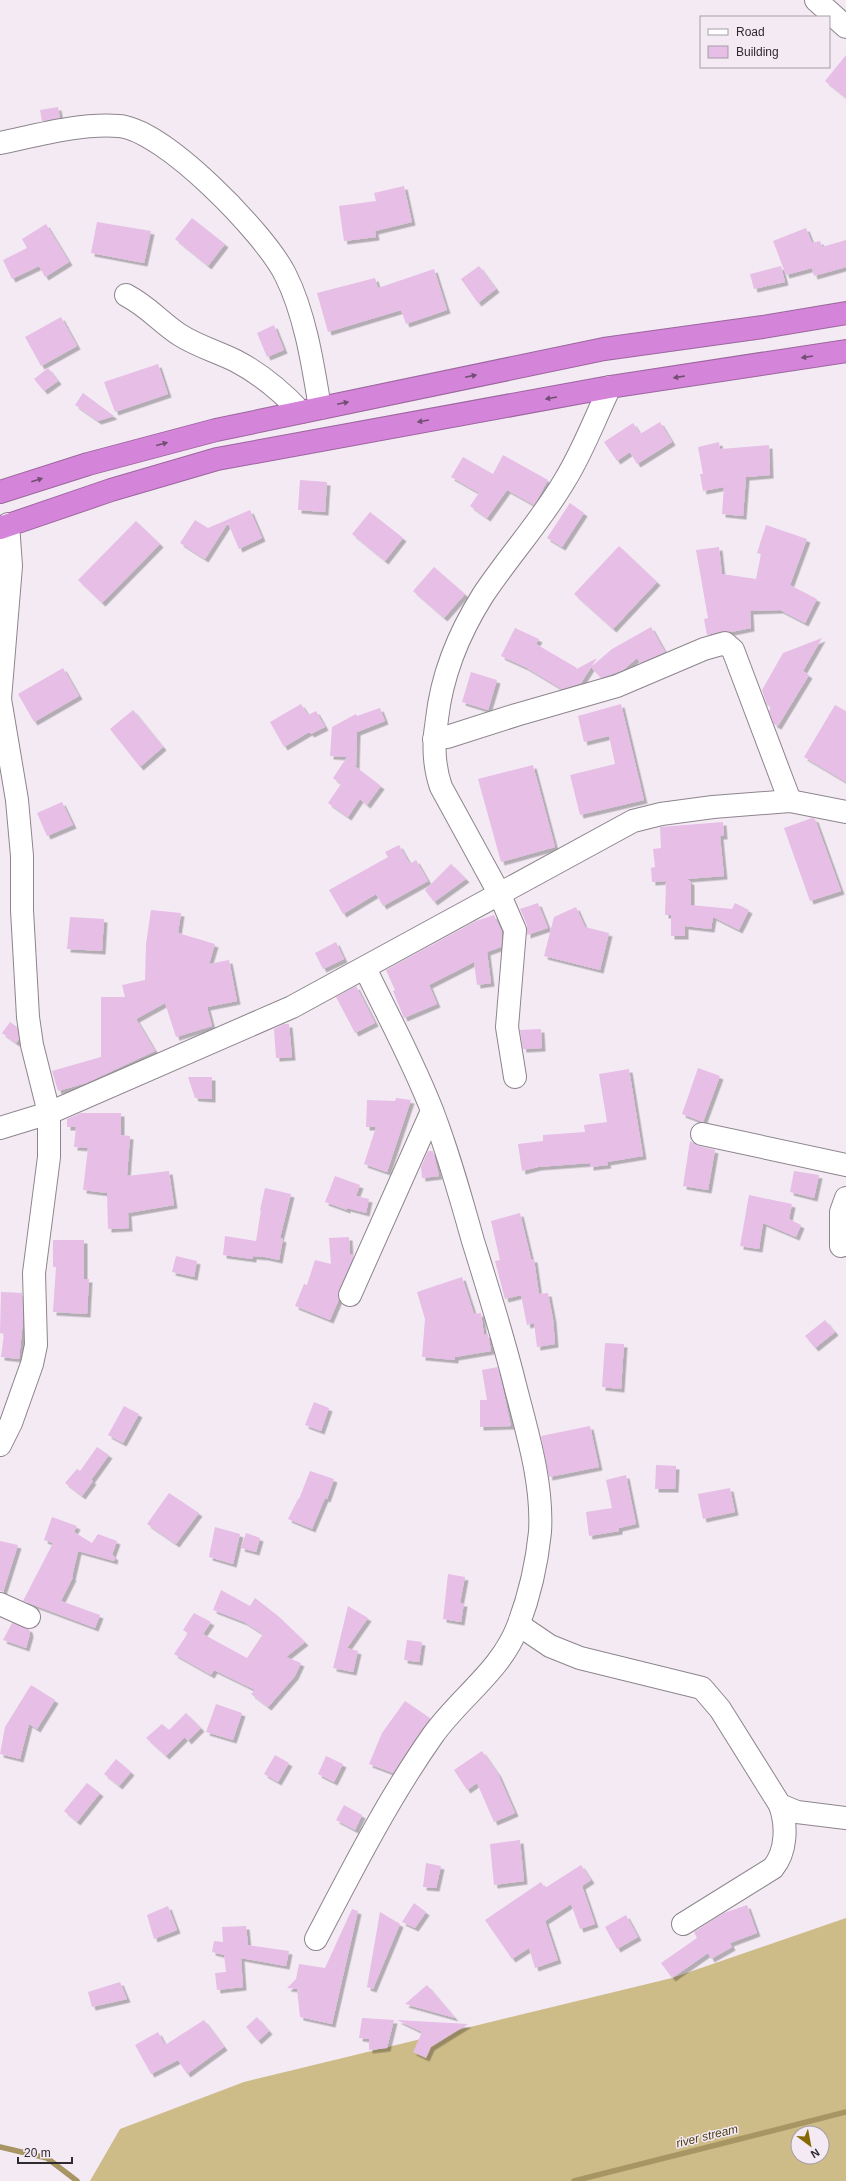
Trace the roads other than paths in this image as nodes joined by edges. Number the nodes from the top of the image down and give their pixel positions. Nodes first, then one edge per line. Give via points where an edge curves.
1 (816, 0) edge
2 (846, 27) edge
3 (0, 144) edge
4 (126, 295) dead end
5 (846, 313) edge
6 (846, 351) edge
7 (610, 387) junction
8 (311, 410) junction
9 (0, 492) edge
10 (4, 526) edge
11 (434, 740) junction
12 (790, 801) junction
13 (846, 812) edge
14 (499, 893) junction
15 (365, 968) junction
16 (516, 1077) dead end
17 (432, 1111) junction
18 (49, 1113) junction
19 (0, 1128) edge
20 (702, 1134) dead end
21 (846, 1165) edge
22 (846, 1198) edge
23 (841, 1246) dead end
24 (350, 1295) dead end
25 (0, 1445) edge
26 (0, 1604) edge
27 (30, 1617) dead end
28 (519, 1625) junction
29 (780, 1805) junction
30 (846, 1818) edge
31 (683, 1924) dead end
32 (316, 1939) dead end

1 - 2 street
3 - 8 street via 61,131 96,126 120,126 140,132 161,144 187,165 225,200 262,240 285,273 294,293 301,320
4 - 8 street via 145,306 180,335 237,362
8 -> 5 highway via 604,349
6 -> 7 highway
7 -> 10 highway via 217,459 110,490
7 - 11 street via 566,479 532,531 483,595 459,640 444,675
9 -> 8 highway via 88,464 216,430
10 - 18 street via 11,566 0,699 17,800 22,849 22,910 28,1017 32,1045
11 - 12 street via 617,686 704,649 725,643 733,650
11 - 14 street via 437,774 441,787
12 - 13 street
12 - 14 street via 713,807 646,817 617,828
14 - 15 street
14 - 16 street via 515,930 507,1027
15 - 17 street
15 - 18 street via 292,1007
17 - 24 street
17 - 28 street via 450,1161 507,1354 538,1490 540,1532 533,1574
18 - 19 street
18 - 25 street via 49,1157 34,1274 36,1345 30,1372
20 - 21 street
22 - 23 street via 841,1212
26 - 27 street
28 - 29 street via 550,1646 580,1658 702,1688 720,1709
28 - 32 street via 499,1661 434,1735 358,1858
29 - 30 street via 797,1812
29 - 31 street via 786,1828 779,1859 773,1868

